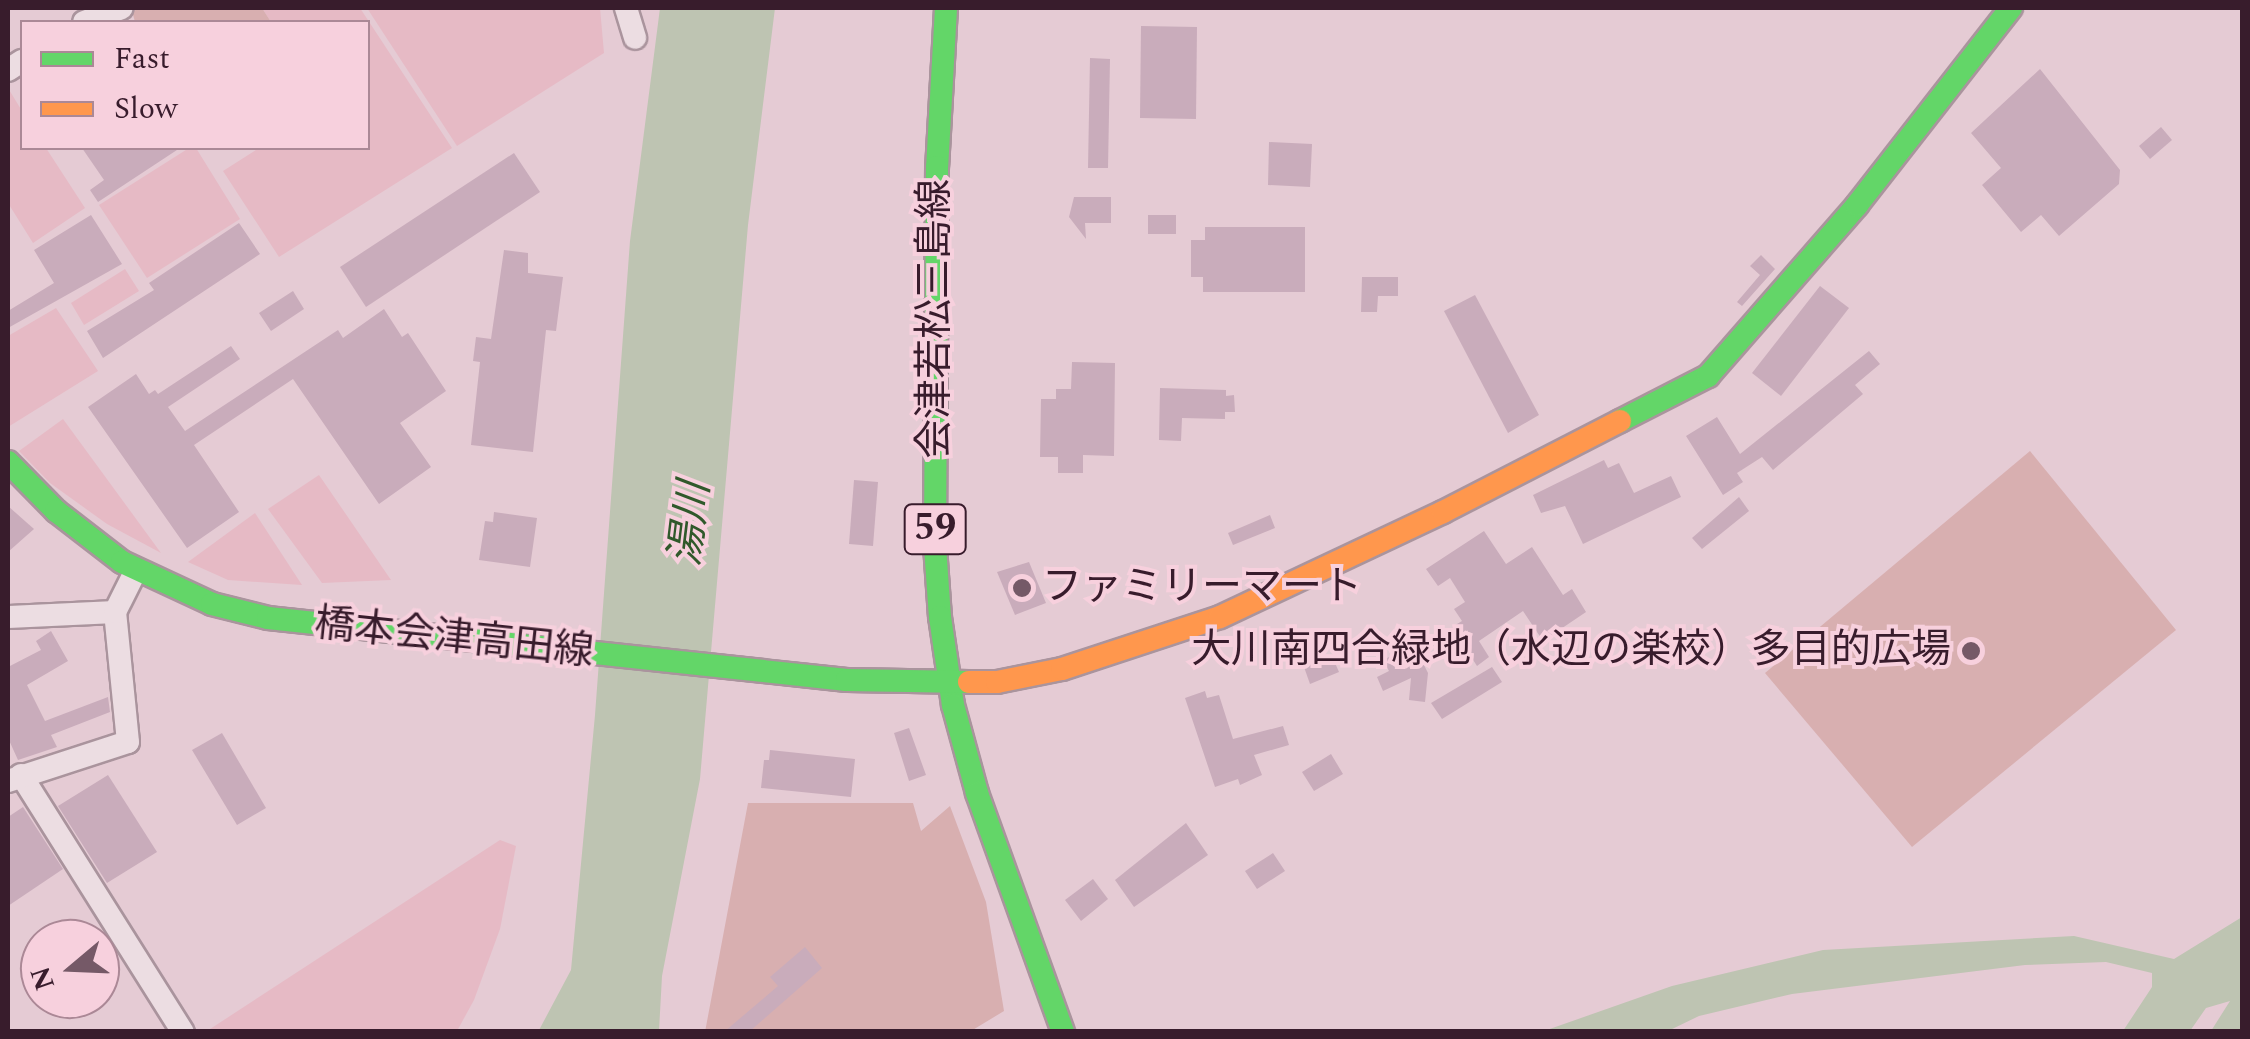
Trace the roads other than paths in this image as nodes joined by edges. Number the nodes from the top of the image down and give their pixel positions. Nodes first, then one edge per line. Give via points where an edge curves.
1 (122, 8) edge
2 (626, 8) edge
3 (946, 8) edge
4 (2011, 8) edge
5 (89, 20) edge
6 (635, 38) dead end
7 (8, 462) edge
8 (136, 570) junction
9 (115, 612) junction
10 (8, 617) edge
11 (949, 683) junction
12 (14, 778) edge
13 (183, 1032) edge
14 (1062, 1032) edge

1 - 5 street
2 - 6 street
3 - 11 main road, 会津若松三島線 / 59 via 937,168 935,546
4 - 11 main road, 橋本会津高田線 via 1857,205 1708,376 1220,617 1062,669
7 - 8 main road, 橋本会津高田線 via 94,543
8 - 9 street
8 - 11 main road, 橋本会津高田線 via 212,604 268,618 753,673
9 - 10 street
9 - 12 street via 128,742
11 - 14 main road, 会津若松三島線 / 59 via 981,806
12 - 13 street

